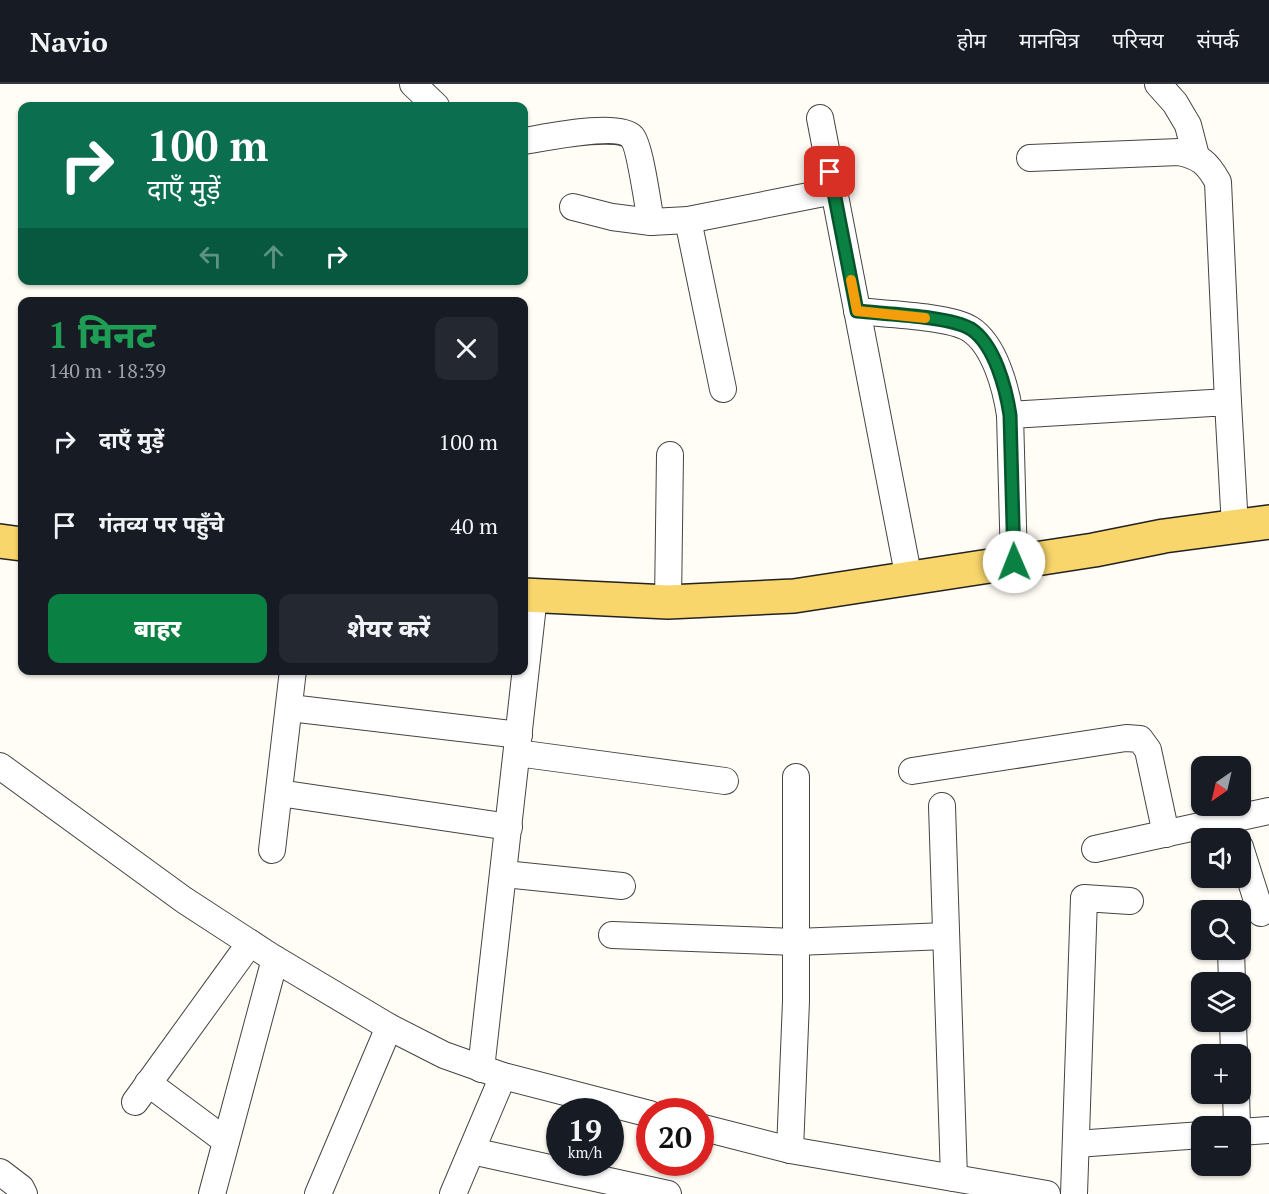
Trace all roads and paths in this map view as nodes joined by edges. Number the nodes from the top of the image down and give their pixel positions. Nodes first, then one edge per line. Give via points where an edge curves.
1 (413, 84) edge
2 (1158, 84) edge
3 (432, 102) edge
4 (820, 118) dead end
5 (528, 140) edge
6 (1197, 156) junction
7 (1029, 158) dead end
8 (834, 191) junction
9 (573, 207) dead end
10 (688, 220) junction
11 (651, 222) junction
12 (857, 311) junction
13 (723, 389) dead end
14 (1228, 402) junction
15 (1010, 415) junction
16 (670, 455) dead end
17 (1269, 500) edge
18 (1234, 518) junction
19 (1269, 522) edge
20 (0, 541) edge
21 (18, 543) edge
22 (1014, 562) junction
23 (909, 579) junction
24 (529, 596) edge
25 (668, 602) junction
26 (293, 675) edge
27 (523, 675) edge
28 (290, 708) junction
29 (518, 744) junction
30 (912, 771) dead end
31 (3, 776) edge
32 (796, 777) dead end
33 (725, 781) dead end
34 (279, 793) junction
35 (942, 806) dead end
36 (1269, 811) edge
37 (509, 826) junction
38 (1237, 828) edge
39 (1191, 832) edge
40 (1166, 834) junction
41 (1095, 849) dead end
42 (272, 850) dead end
43 (504, 874) junction
44 (1251, 880) edge
45 (621, 886) dead end
46 (1130, 901) dead end
47 (1262, 913) dead end
48 (612, 935) dead end
49 (946, 936) junction
50 (796, 942) junction
51 (250, 943) junction
52 (276, 959) junction
53 (389, 1027) junction
54 (492, 1072) junction
55 (636, 1110) edge
56 (1269, 1130) edge
57 (714, 1131) edge
58 (1251, 1131) edge
59 (1191, 1136) edge
60 (226, 1141) junction
61 (1076, 1144) junction
62 (790, 1150) junction
63 (0, 1172) edge
64 (468, 1172) edge
65 (954, 1178) junction
66 (591, 1185) edge
67 (24, 1194) edge
68 (212, 1194) edge
69 (318, 1194) edge
70 (453, 1194) edge
71 (668, 1194) edge
72 (1047, 1194) edge
73 (1074, 1194) edge

1 - 3 street
2 - 6 street via 1188,124
4 - 8 street
5 - 11 street via 599,130 618,130 632,137
6 - 7 street via 1179,152
6 - 14 street via 1210,167 1218,182
8 - 10 street
8 - 12 street
9 - 11 street via 612,218
10 - 11 street
10 - 13 street
12 - 15 street via 952,321 970,329 982,340 999,370
12 - 23 street
14 - 15 street
14 - 18 street
15 - 22 street
16 - 25 street
17 - 18 main road
18 - 19 main road
18 - 22 main road via 1164,536
20 - 21 main road
22 - 23 main road
23 - 25 main road via 794,596
24 - 25 main road
26 - 28 street
27 - 29 street
28 - 29 street
28 - 34 street
29 - 33 street
29 - 37 street
30 - 40 street via 1140,739 1148,750
31 - 51 street
32 - 50 street
34 - 37 street
34 - 42 street
35 - 49 street
36 - 38 street
37 - 43 street
39 - 40 street
40 - 41 street
43 - 45 street
43 - 54 street
44 - 47 street
46 - 61 street via 1084,898
48 - 50 street
49 - 50 street
49 - 65 street
50 - 62 street
51 - 52 street
51 - 60 street via 141,1093
52 - 53 street
52 - 60 street
53 - 54 street via 444,1055
53 - 69 street
54 - 55 street
54 - 64 street
56 - 58 street
57 - 62 street
59 - 61 street
60 - 68 street
61 - 73 street
62 - 65 street
63 - 67 street
64 - 66 street
64 - 70 street
65 - 72 street
66 - 71 street

